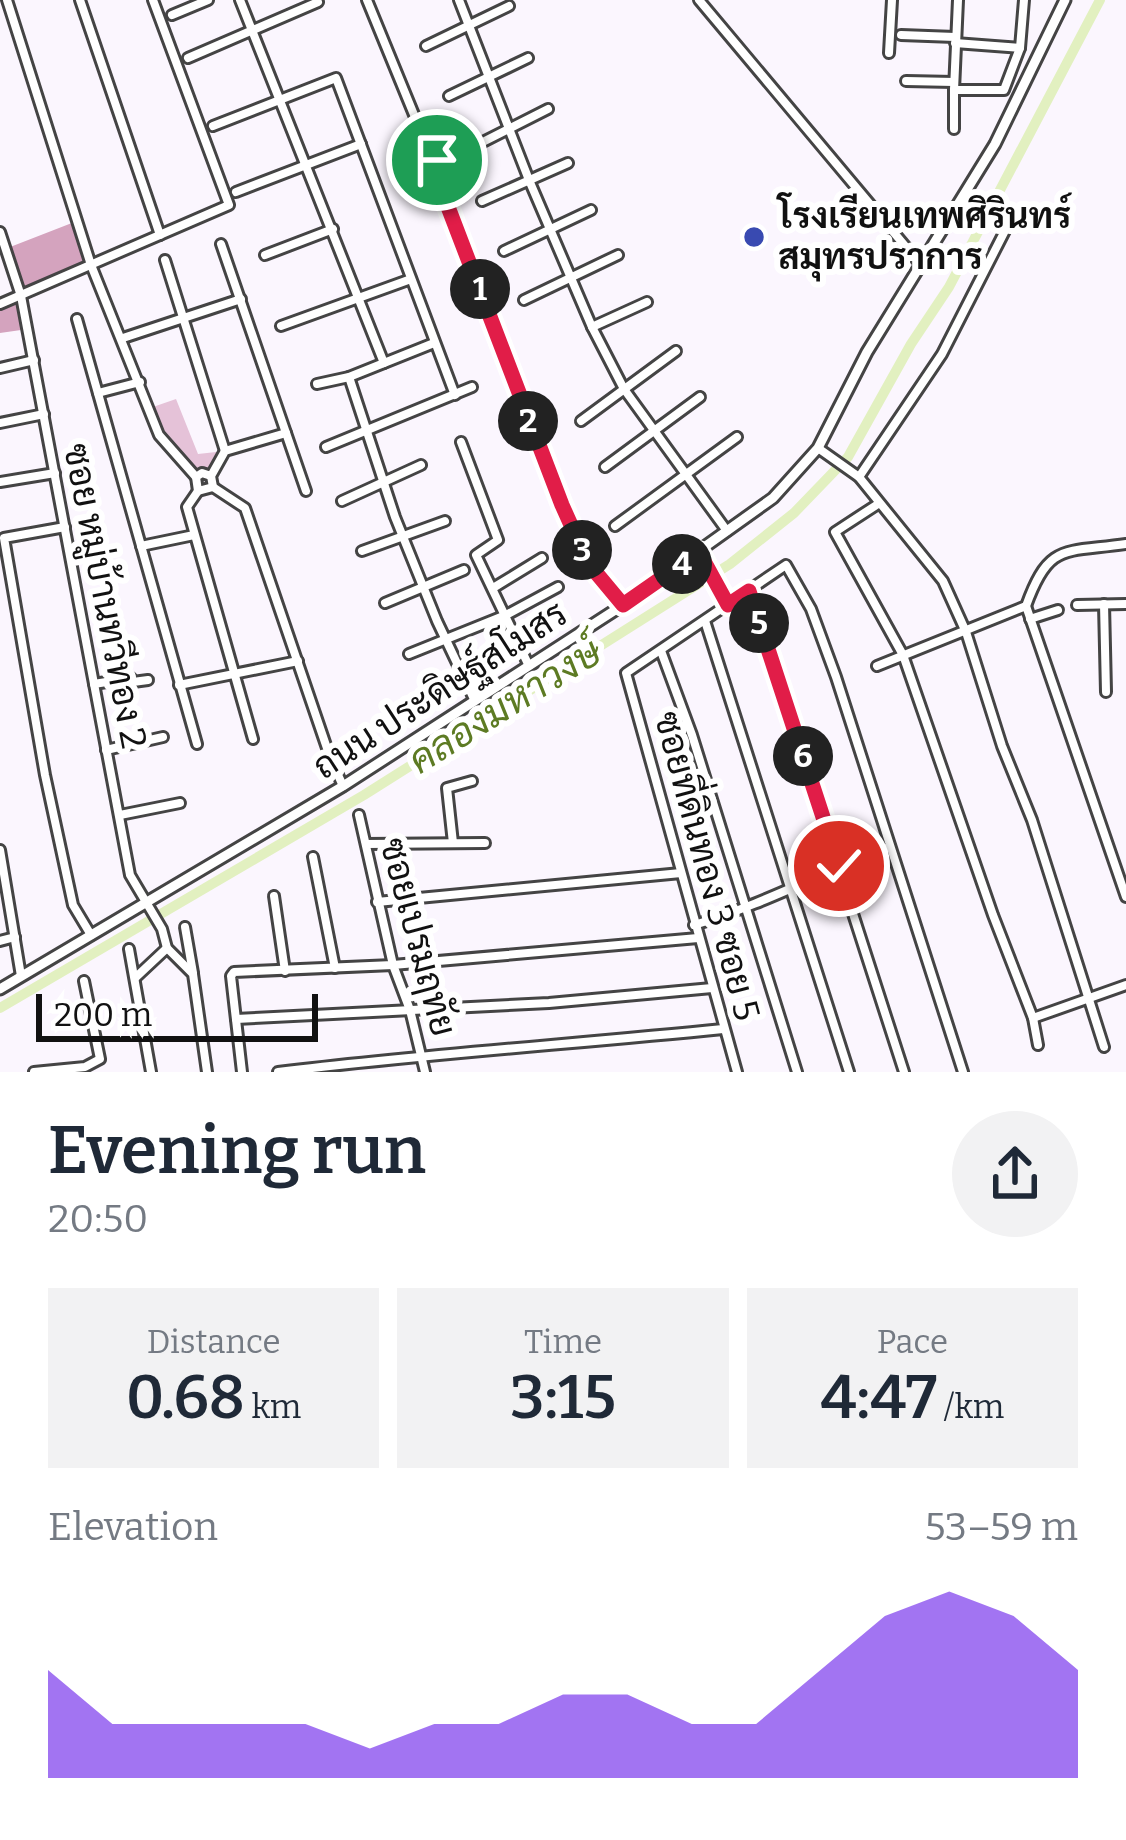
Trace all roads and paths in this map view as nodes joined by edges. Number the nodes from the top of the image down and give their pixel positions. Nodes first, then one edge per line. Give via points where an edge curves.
1 (8, 0) edge
2 (80, 0) edge
3 (152, 0) edge
4 (208, 0) edge
5 (240, 0) edge
6 (367, 0) edge
7 (459, 0) edge
8 (699, 0) edge
9 (892, 0) edge
10 (958, 0) edge
11 (1024, 0) edge
12 (1065, 0) edge
13 (318, 2) edge
14 (509, 6) dead end
15 (172, 15) dead end
16 (470, 25) junction
17 (252, 30) junction
18 (901, 35) dead end
19 (955, 40) junction
20 (426, 46) dead end
21 (1020, 48) junction
22 (889, 52) dead end
23 (188, 58) dead end
24 (528, 58) dead end
25 (488, 77) junction
26 (905, 81) dead end
27 (954, 86) junction
28 (449, 96) dead end
29 (281, 98) junction
30 (548, 109) dead end
31 (213, 126) dead end
32 (508, 128) junction
33 (954, 128) dead end
34 (361, 144) junction
35 (426, 144) junction
36 (469, 149) dead end
37 (568, 163) dead end
38 (308, 165) junction
39 (432, 165) junction
40 (529, 180) junction
41 (236, 192) dead end
42 (482, 201) dead end
43 (591, 210) dead end
44 (1012, 217) dead end
45 (551, 229) junction
46 (333, 230) junction
47 (0, 232) edge
48 (160, 236) junction
49 (221, 244) dead end
50 (504, 251) dead end
51 (265, 255) dead end
52 (618, 255) dead end
53 (165, 260) dead end
54 (91, 265) junction
55 (921, 265) junction
56 (569, 276) junction
57 (411, 279) junction
58 (21, 296) junction
59 (359, 298) junction
60 (241, 299) junction
61 (524, 300) dead end
62 (646, 302) dead end
63 (0, 304) edge
64 (185, 315) junction
65 (77, 320) dead end
66 (281, 326) dead end
67 (592, 327) junction
68 (123, 338) junction
69 (434, 343) junction
70 (676, 351) dead end
71 (34, 360) junction
72 (384, 363) junction
73 (0, 368) edge
74 (349, 377) junction
75 (140, 382) junction
76 (317, 384) dead end
77 (472, 387) dead end
78 (623, 388) junction
79 (98, 393) junction
80 (455, 394) junction
81 (700, 397) dead end
82 (44, 414) junction
83 (581, 421) dead end
84 (0, 423) edge
85 (654, 431) junction
86 (286, 433) junction
87 (365, 433) junction
88 (737, 437) dead end
89 (461, 442) dead end
90 (326, 447) dead end
91 (818, 448) junction
92 (225, 451) junction
93 (421, 465) dead end
94 (605, 467) dead end
95 (55, 473) junction
96 (684, 474) junction
97 (211, 476) junction
98 (858, 476) junction
99 (196, 477) junction
100 (0, 482) edge
101 (383, 482) junction
102 (213, 487) junction
103 (199, 490) junction
104 (306, 491) dead end
105 (342, 501) dead end
106 (878, 504) junction
107 (445, 520) dead end
108 (65, 526) junction
109 (615, 526) dead end
110 (728, 532) junction
111 (194, 535) junction
112 (404, 536) junction
113 (1126, 544) edge
114 (141, 546) junction
115 (362, 551) dead end
116 (699, 552) junction
117 (542, 558) dead end
118 (464, 570) dead end
119 (425, 587) junction
120 (559, 587) dead end
121 (493, 588) junction
122 (749, 591) junction
123 (385, 603) dead end
124 (1104, 604) junction
125 (1126, 604) edge
126 (623, 605) junction
127 (728, 605) junction
128 (1077, 605) dead end
129 (1026, 606) junction
130 (1058, 610) dead end
131 (506, 615) junction
132 (1030, 619) junction
133 (705, 622) junction
134 (966, 632) junction
135 (446, 639) junction
136 (661, 651) junction
137 (409, 654) dead end
138 (903, 656) junction
139 (298, 661) junction
140 (529, 666) junction
141 (877, 666) dead end
142 (235, 675) junction
143 (148, 680) dead end
144 (94, 684) junction
145 (179, 686) junction
146 (1106, 692) dead end
147 (474, 699) junction
148 (163, 737) dead end
149 (253, 739) dead end
150 (197, 744) dead end
151 (106, 750) junction
152 (472, 781) dead end
153 (343, 785) junction
154 (180, 802) dead end
155 (119, 815) junction
156 (359, 815) dead end
157 (453, 843) junction
158 (485, 843) dead end
159 (366, 844) junction
160 (890, 848) junction
161 (0, 850) edge
162 (313, 857) dead end
163 (839, 866) junction
164 (681, 873) junction
165 (791, 892) junction
166 (274, 896) dead end
167 (1126, 897) edge
168 (377, 902) junction
169 (147, 906) junction
170 (745, 910) junction
171 (694, 925) junction
172 (185, 927) dead end
173 (91, 934) junction
174 (15, 937) junction
175 (698, 938) junction
176 (0, 941) edge
177 (167, 948) junction
178 (129, 950) dead end
179 (393, 965) junction
180 (335, 968) junction
181 (285, 971) junction
182 (193, 974) junction
183 (21, 976) junction
184 (134, 979) junction
185 (84, 981) dead end
186 (1126, 985) edge
187 (712, 988) junction
188 (0, 989) edge
189 (1088, 999) junction
190 (410, 1010) junction
191 (236, 1018) junction
192 (1034, 1018) junction
193 (723, 1028) junction
194 (1039, 1046) dead end
195 (1104, 1047) dead end
196 (421, 1055) junction
197 (34, 1072) edge
198 (151, 1072) edge
199 (207, 1072) edge
200 (242, 1072) edge
201 (278, 1072) edge
202 (425, 1072) edge
203 (737, 1072) edge
204 (797, 1072) edge
205 (849, 1072) edge
206 (904, 1072) edge
207 (963, 1072) edge

1 - 54 street
2 - 48 street
3 - 48 street via 230,206
4 - 15 street
5 - 17 street
6 - 35 street
7 - 16 street
8 - 55 street
9 - 22 street
10 - 19 street
11 - 21 street
12 - 55 street, ถนน ประดิษฐ์สโมสร via 995,144
13 - 17 street
14 - 16 street
16 - 20 street
16 - 25 street
17 - 23 street
17 - 29 street
18 - 19 street
19 - 21 street
19 - 27 street
21 - 27 street via 1005,90
24 - 25 street
25 - 28 street
25 - 32 street
26 - 27 street
27 - 33 street
29 - 31 street
29 - 34 street via 336,78
29 - 38 street
30 - 32 street
32 - 36 street
32 - 40 street
34 - 38 street
34 - 57 street
35 - 39 street via 438,150
35 - 39 street via 418,158
37 - 40 street
38 - 41 street
38 - 46 street
39 - 126 street via 562,505 588,563
40 - 42 street
40 - 45 street
43 - 45 street
44 - 98 street via 942,355
45 - 50 street
45 - 56 street
46 - 51 street
46 - 59 street
47 - 58 street, ซอย หมู่บ้านทวีทอง 2
48 - 54 street
49 - 60 street
52 - 56 street
53 - 64 street
54 - 58 street
54 - 68 street
55 - 91 street, ถนน ประดิษฐ์สโมสร
56 - 61 street
56 - 67 street
57 - 59 street
57 - 69 street
58 - 63 street
58 - 71 street, ซอย หมู่บ้านทวีทอง 2
59 - 66 street
59 - 72 street
60 - 64 street
60 - 86 street
62 - 67 street
64 - 68 street
64 - 92 street
65 - 79 street
67 - 78 street
68 - 75 street
69 - 72 street
69 - 80 street
70 - 78 street
71 - 73 street
71 - 82 street, ซอย หมู่บ้านทวีทอง 2
72 - 74 street
74 - 76 street
74 - 87 street
75 - 79 street
75 - 99 street via 159,435
77 - 80 street
78 - 83 street
78 - 85 street
79 - 114 street
80 - 87 street
81 - 85 street
82 - 84 street
82 - 95 street, ซอย หมู่บ้านทวีทอง 2
85 - 94 street
85 - 96 street
86 - 92 street
86 - 104 street
87 - 90 street
87 - 101 street
88 - 96 street
89 - 121 street via 498,540 475,554
91 - 98 street
91 - 110 street, ถนน ประดิษฐ์สโมสร
92 - 97 street
93 - 101 street
95 - 100 street
95 - 108 street, ซอย หมู่บ้านทวีทอง 2
96 - 109 street
96 - 110 street
97 - 99 street
97 - 102 street
98 - 106 street
99 - 103 street
101 - 105 street
101 - 112 street
102 - 103 street
102 - 139 street via 245,508
103 - 111 street via 187,507
106 - 134 street via 943,581
106 - 138 street via 835,532
107 - 112 street
108 - 144 street, ซอย หมู่บ้านทวีทอง 2
108 - 173 street via 4,538 63,861 73,904
110 - 116 street, ถนน ประดิษฐ์สโมสร
111 - 114 street
111 - 142 street
112 - 115 street
112 - 119 street
113 - 129 street via 1050,558
114 - 145 street
116 - 126 street, ถนน ประดิษฐ์สโมสร
116 - 127 street
117 - 121 street
118 - 119 street
119 - 123 street
119 - 135 street
120 - 131 street
121 - 131 street
122 - 127 street
122 - 160 street via 786,565 811,609
122 - 163 street
124 - 125 street
124 - 128 street
124 - 146 street
126 - 140 street, ถนน ประดิษฐ์สโมสร
127 - 133 street
129 - 132 street
129 - 134 street
130 - 132 street
131 - 135 street
131 - 140 street
132 - 167 street
133 - 136 street
133 - 165 street
134 - 138 street
134 - 189 street
135 - 137 street
135 - 147 street
136 - 164 street, ซอยที่ดินทอง 3 ซอย 5 via 626,673
136 - 170 street
138 - 141 street
138 - 192 street
139 - 142 street
139 - 153 street
140 - 147 street, ถนน ประดิษฐ์สโมสร
142 - 145 street
142 - 149 street
143 - 144 street
144 - 151 street, ซอย หมู่บ้านทวีทอง 2
145 - 150 street
147 - 153 street, ถนน ประดิษฐ์สโมสร
148 - 151 street
151 - 155 street, ซอย หมู่บ้านทวีทอง 2
152 - 157 street via 447,788
153 - 169 street, ถนน ประดิษฐ์สโมสร
154 - 155 street
155 - 169 street, ซอย หมู่บ้านทวีทอง 2 via 130,875
156 - 159 street, ซอยเปรมฤทัย
157 - 158 street
157 - 159 street
159 - 168 street, ซอยเปรมฤทัย
160 - 163 street
160 - 207 street
161 - 174 street
162 - 180 street
163 - 165 street
163 - 206 street
164 - 168 street
164 - 171 street, ซอยที่ดินทอง 3 ซอย 5
165 - 170 street
165 - 205 street
166 - 181 street
168 - 179 street, ซอยเปรมฤทัย
169 - 173 street, ถนน ประดิษฐ์สโมสร
169 - 177 street, ซอย หมู่บ้านทวีทอง 2
170 - 171 street
170 - 204 street
171 - 175 street, ซอยที่ดินทอง 3 ซอย 5
172 - 182 street
173 - 183 street, ถนน ประดิษฐ์สโมสร
174 - 176 street
174 - 183 street
175 - 179 street
175 - 187 street, ซอยที่ดินทอง 3 ซอย 5
177 - 182 street
177 - 184 street
178 - 184 street
179 - 180 street
179 - 190 street, ซอยเปรมฤทัย
180 - 181 street
181 - 191 street via 234,972
182 - 199 street
183 - 188 street, ถนน ประดิษฐ์สโมสร
184 - 198 street
185 - 197 street via 100,1060
186 - 189 street
187 - 190 street
187 - 193 street, ซอยที่ดินทอง 3 ซอย 5
189 - 192 street
189 - 195 street
190 - 191 street
190 - 196 street, ซอยเปรมฤทัย
191 - 200 street
192 - 194 street
193 - 196 street
193 - 203 street, ซอยที่ดินทอง 3 ซอย 5
196 - 201 street
196 - 202 street, ซอยเปรมฤทัย

